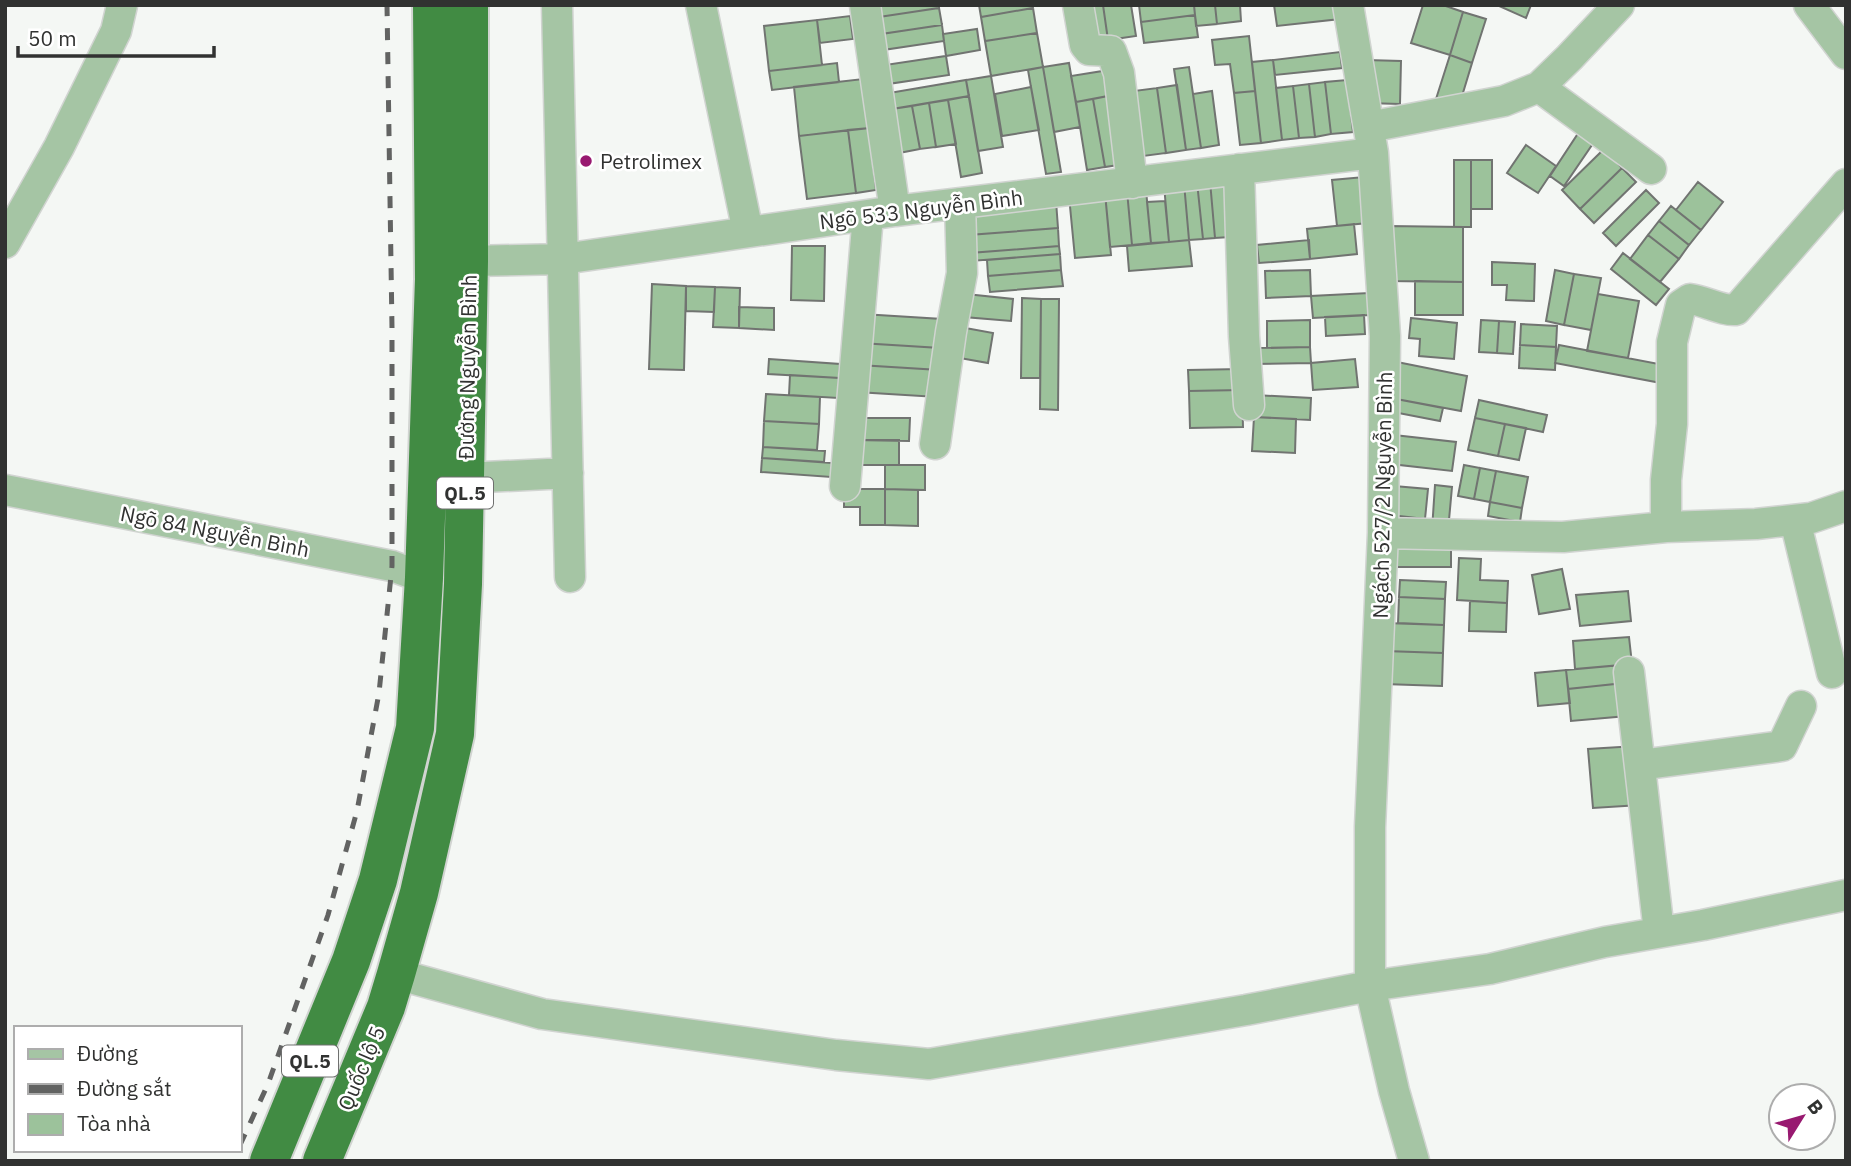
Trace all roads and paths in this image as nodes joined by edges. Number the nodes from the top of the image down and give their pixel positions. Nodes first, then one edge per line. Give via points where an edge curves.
1 (122, 5) edge
2 (432, 5) edge
3 (468, 5) edge
4 (557, 5) edge
5 (701, 5) edge
6 (865, 5) edge
7 (1078, 5) edge
8 (1348, 5) edge
9 (1619, 5) edge
10 (1809, 5) edge
11 (1846, 54) edge
12 (1539, 87) junction
13 (1371, 140) junction
14 (1239, 169) junction
15 (1651, 169) dead end
16 (1132, 183) junction
17 (1846, 184) edge
18 (960, 203) junction
19 (881, 213) junction
20 (748, 232) junction
21 (5, 243) edge
22 (563, 259) junction
23 (469, 261) junction
24 (1249, 405) dead end
25 (935, 444) dead end
26 (568, 473) junction
27 (465, 478) junction
28 (845, 486) dead end
29 (5, 490) edge
30 (1846, 506) edge
31 (1795, 520) junction
32 (1666, 527) junction
33 (1383, 533) junction
34 (570, 577) dead end
35 (424, 578) junction
36 (1629, 672) dead end
37 (1832, 673) dead end
38 (1801, 706) dead end
39 (1640, 765) junction
40 (1846, 895) edge
41 (1659, 933) junction
42 (396, 974) junction
43 (1370, 986) junction
44 (269, 1161) edge
45 (322, 1161) edge
46 (1414, 1161) edge

1 - 21 street via 116,31 99,66
2 - 35 highway, Đường Nguyễn Bình / QL.5 via 434,279
3 - 23 highway, Đường Nguyễn Bình / QL.5
4 - 22 street
5 - 20 street
6 - 19 street
7 - 16 street via 1085,45 1089,50 1111,51 1115,60
8 - 13 street, Ngách 527/2 Nguyễn Bình
9 - 12 street, Ngõ 533 Nguyễn Bình
10 - 11 street
12 - 13 street, Ngõ 533 Nguyễn Bình
12 - 15 street
13 - 14 street, Ngõ 533 Nguyễn Bình
13 - 33 street, Ngách 527/2 Nguyễn Bình via 1385,336
14 - 16 street, Ngõ 533 Nguyễn Bình
14 - 24 street
16 - 18 street, Ngõ 533 Nguyễn Bình
17 - 32 street via 1736,310 1690,299 1681,306 1672,342
18 - 19 street, Ngõ 533 Nguyễn Bình
18 - 25 street via 962,273
19 - 20 street, Ngõ 533 Nguyễn Bình
19 - 28 street
20 - 22 street, Ngõ 533 Nguyễn Bình
22 - 23 street, Ngõ 533 Nguyễn Bình
22 - 26 street
23 - 27 highway, Đường Nguyễn Bình / QL.5
26 - 27 street
26 - 34 street
27 - 42 highway, Đường Nguyễn Bình / QL.5 via 455,734
29 - 35 street, Ngõ 84 Nguyễn Bình via 392,566
30 - 31 street
31 - 32 street
31 - 37 street
32 - 33 street via 1563,537
33 - 43 street, Ngách 527/2 Nguyễn Bình via 1370,827
35 - 44 highway, Đường Nguyễn Bình / QL.5 via 415,728 378,880 351,961
36 - 39 street
38 - 39 street via 1782,746
39 - 41 street
40 - 41 street
41 - 43 street via 1490,969
42 - 43 street via 542,1014 929,1064
42 - 45 highway, Quốc lộ 5 / QL.5
43 - 46 street, Ngách 527/2 Nguyễn Bình

